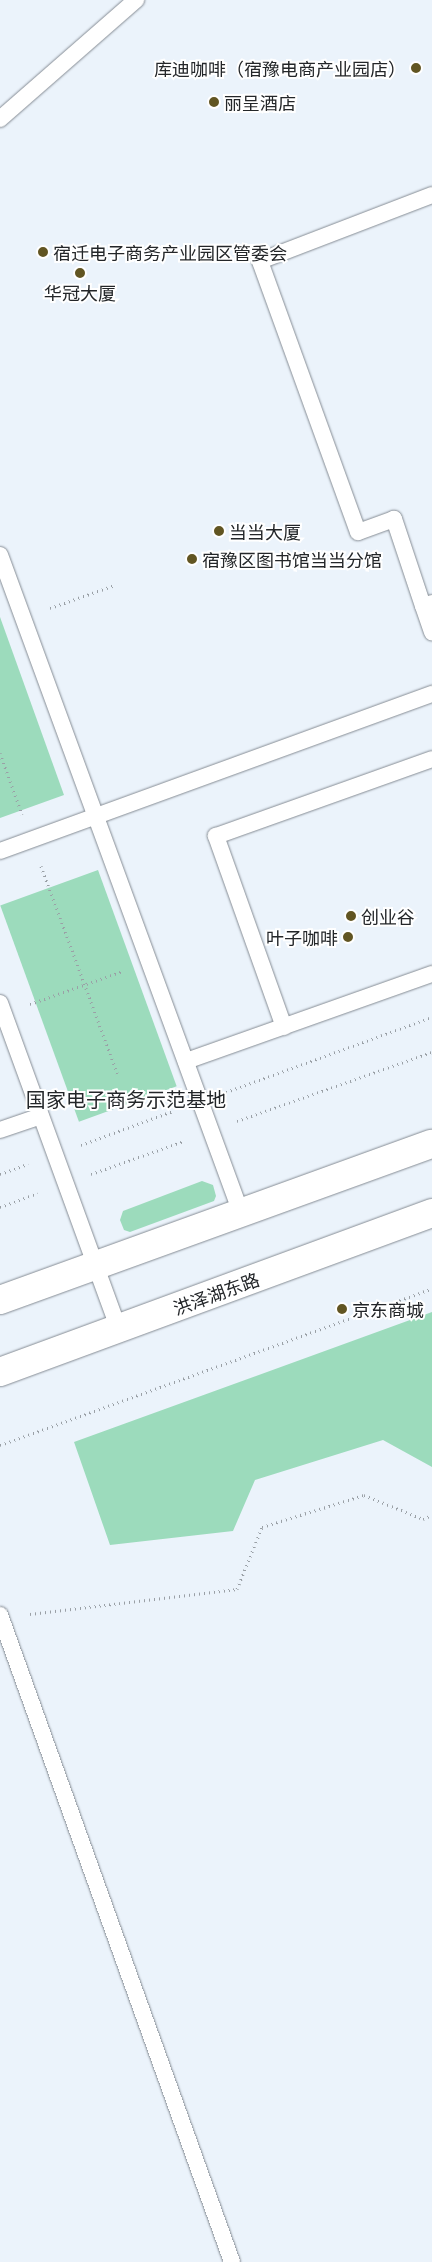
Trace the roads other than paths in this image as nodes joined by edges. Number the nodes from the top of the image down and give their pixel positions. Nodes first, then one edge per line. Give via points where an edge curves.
1 (136, 0) edge
2 (0, 119) edge
3 (432, 196) edge
4 (0, 555) edge
5 (427, 605) edge
6 (432, 632) edge
7 (432, 694) edge
8 (432, 760) edge
9 (96, 816) junction
10 (0, 851) edge
11 (432, 974) edge
12 (2, 1008) edge
13 (284, 1027) junction
14 (186, 1061) junction
15 (41, 1116) junction
16 (0, 1130) edge
17 (432, 1144) edge
18 (242, 1213) junction
19 (432, 1213) edge
20 (96, 1266) junction
21 (0, 1300) edge
22 (118, 1328) junction
23 (0, 1372) edge
24 (1, 1616) edge
25 (232, 2262) edge

1 - 2 lane
3 - 5 lane via 260,261 358,532 394,519
4 - 9 lane
5 - 6 lane
7 - 9 lane
8 - 13 lane via 216,836
9 - 10 lane
9 - 14 lane
11 - 13 lane
12 - 15 lane
13 - 14 lane
14 - 18 lane
15 - 16 lane
15 - 20 lane
17 - 18 main road
18 - 20 main road
19 - 22 main road, 洪泽湖东路
20 - 21 main road
20 - 22 lane
22 - 23 main road, 洪泽湖东路
24 - 25 lane

